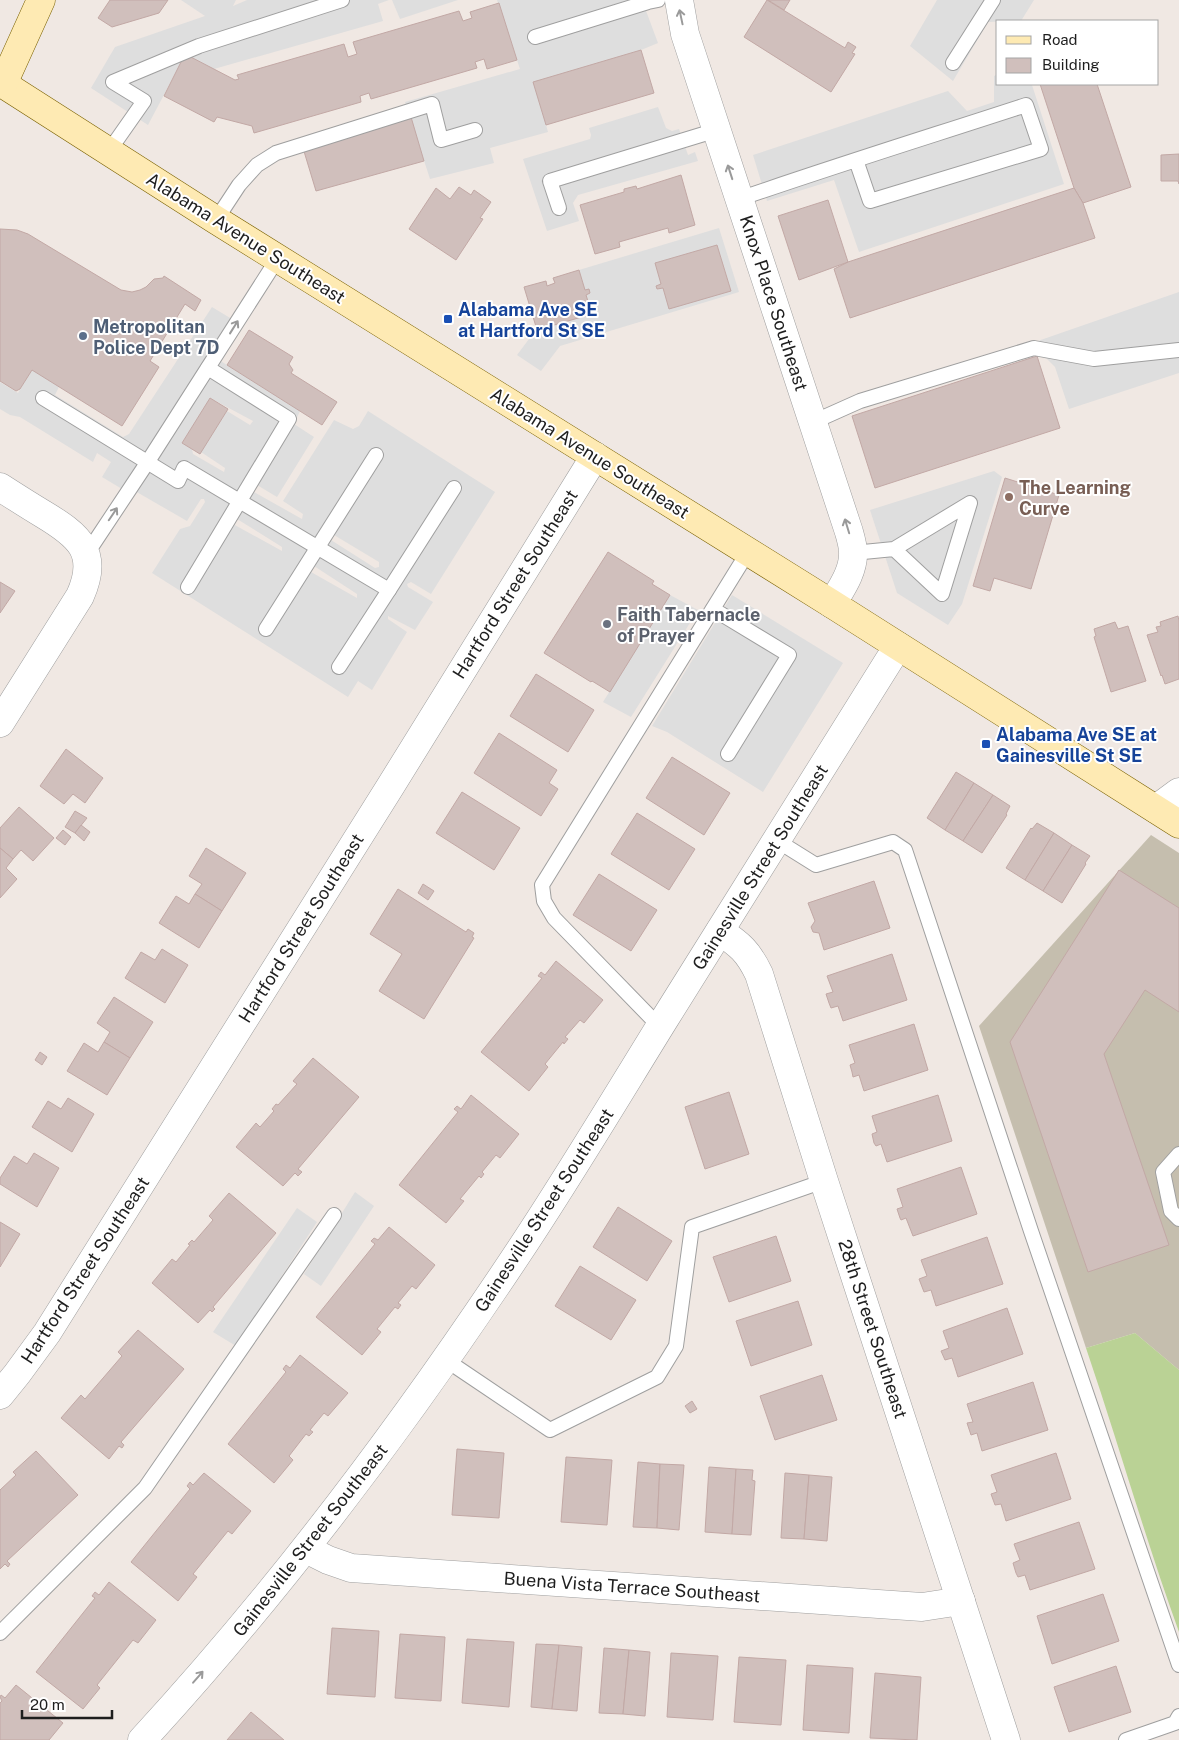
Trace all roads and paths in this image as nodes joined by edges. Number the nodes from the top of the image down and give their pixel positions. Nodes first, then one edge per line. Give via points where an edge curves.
1 (41, 0) edge
2 (342, 0) edge
3 (658, 0) edge
4 (679, 0) edge
5 (993, 0) edge
6 (535, 36) dead end
7 (953, 63) dead end
8 (1, 85) edge
9 (475, 130) dead end
10 (717, 130) junction
11 (109, 151) junction
12 (856, 160) junction
13 (739, 199) junction
14 (559, 208) dead end
15 (216, 220) junction
16 (278, 258) junction
17 (1179, 350) edge
18 (208, 368) junction
19 (44, 398) dead end
20 (813, 422) junction
21 (376, 455) dead end
22 (594, 456) junction
23 (147, 463) junction
24 (0, 487) edge
25 (454, 488) dead end
26 (240, 501) junction
27 (318, 546) junction
28 (894, 549) junction
29 (748, 552) junction
30 (853, 553) junction
31 (86, 555) junction
32 (188, 587) dead end
33 (389, 590) junction
34 (832, 604) junction
35 (713, 608) junction
36 (266, 629) dead end
37 (898, 646) junction
38 (339, 667) dead end
39 (0, 723) edge
40 (728, 754) dead end
41 (1179, 792) edge
42 (1156, 809) junction
43 (1179, 824) edge
44 (776, 840) junction
45 (720, 931) junction
46 (660, 1028) junction
47 (1179, 1154) edge
48 (824, 1181) junction
49 (334, 1215) dead end
50 (1179, 1219) edge
51 (446, 1360) junction
52 (0, 1395) edge
53 (306, 1549) junction
54 (961, 1600) junction
55 (0, 1633) edge
56 (1179, 1664) edge
57 (1179, 1716) edge
58 (142, 1740) edge
59 (1006, 1740) edge
60 (1126, 1740) edge

1 - 8 main road
2 - 11 lane via 199,46 114,82 144,102
3 - 6 lane
10 -> 4 street, Knox Place Southeast via 685,34
5 - 7 lane
8 - 11 main road, Alabama Avenue Southeast
9 - 15 lane via 441,140 432,104 276,153 257,165 239,185
13 -> 10 street, Knox Place Southeast
10 - 14 lane via 550,181
11 - 15 main road, Alabama Avenue Southeast
12 - 12 lane via 1026,105 1041,149 870,201
12 - 13 lane
13 - 20 street, Knox Place Southeast
15 - 16 main road, Alabama Avenue Southeast
18 -> 16 lane
16 - 22 main road, Alabama Avenue Southeast
17 - 20 lane via 1094,359 1034,348 860,400
18 - 23 lane
18 - 26 lane via 289,419
19 - 23 lane
30 -> 20 street, Knox Place Southeast via 850,532
21 - 27 lane
22 - 29 main road, Alabama Avenue Southeast
22 - 52 street, Hartford Street Southeast via 47,1333
23 - 26 lane via 178,481 184,468
31 -> 23 lane
24 - 31 street via 73,534
25 - 33 lane
26 - 27 lane
26 - 32 lane
27 - 33 lane
27 - 36 lane
28 - 28 lane via 911,539 970,503 942,594
28 - 30 lane
29 - 34 main road, Alabama Avenue Southeast
29 - 35 lane
30 - 34 street, Knox Place Southeast via 848,574
31 - 39 street via 86,583 80,596
33 - 38 lane
34 - 37 main road, Alabama Avenue Southeast
35 - 40 lane via 789,655
35 - 46 lane via 542,885 544,901 554,918
37 - 42 main road, Alabama Avenue Southeast
37 - 44 street, Gainesville Street Southeast
41 - 42 street
42 - 43 main road, Alabama Avenue Southeast
44 - 45 street, Gainesville Street Southeast
44 - 56 lane via 816,865 893,842 904,850
45 - 46 street, Gainesville Street Southeast
45 - 48 street, 28th Street Southeast via 750,955 759,974
46 - 51 street, Gainesville Street Southeast via 523,1246
47 - 50 lane via 1163,1172 1171,1211
48 - 51 lane via 692,1227 676,1346 657,1377 550,1430
48 - 54 street, 28th Street Southeast
49 - 55 lane via 145,1488
51 - 53 street, Gainesville Street Southeast
53 - 54 street, Buena Vista Terrace Southeast via 351,1568 922,1607
58 -> 53 street, Gainesville Street Southeast
54 - 59 street, 28th Street Southeast
57 - 60 lane via 1175,1723

